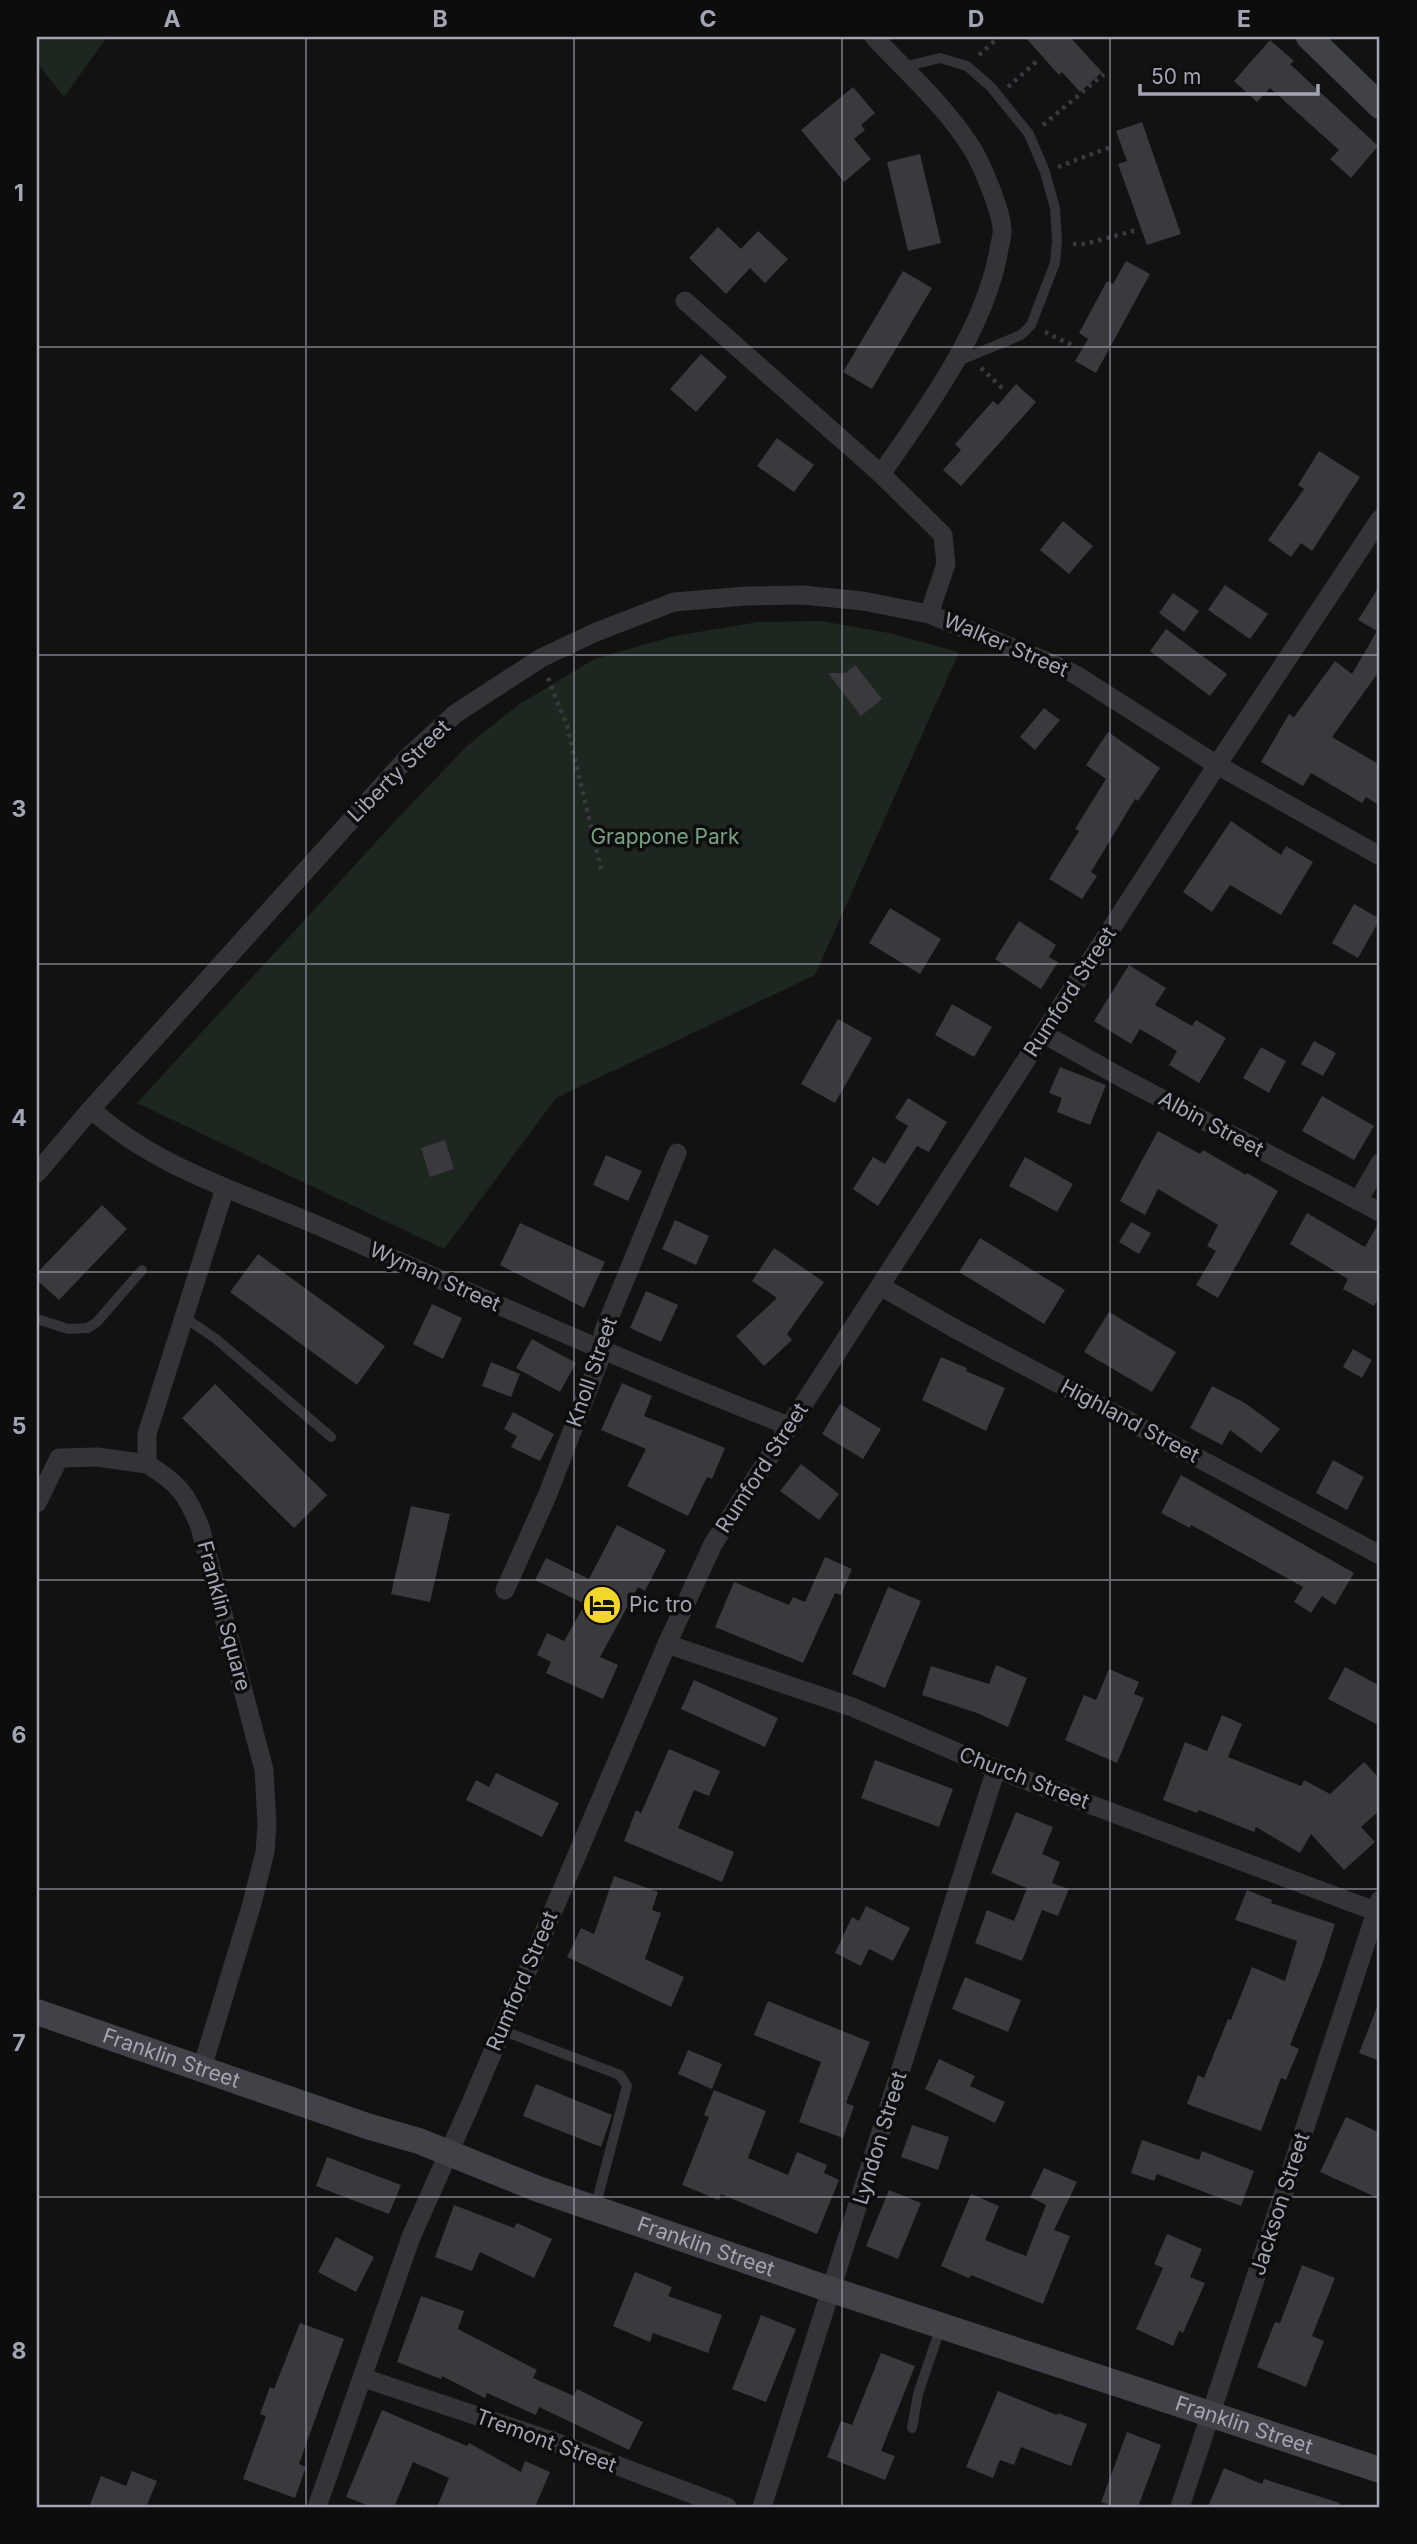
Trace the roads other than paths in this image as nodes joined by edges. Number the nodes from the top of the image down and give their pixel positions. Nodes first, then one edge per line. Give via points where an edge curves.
1 (874, 37) edge
2 (1309, 37) edge
3 (902, 67) junction
4 (1380, 106) edge
5 (685, 301) dead end
6 (952, 364) junction
7 (881, 474) junction
8 (1380, 519) edge
9 (929, 614) junction
10 (1217, 765) junction
11 (1380, 856) edge
12 (1044, 1034) junction
13 (91, 1109) junction
14 (677, 1153) dead end
15 (1380, 1163) edge
16 (37, 1173) edge
17 (225, 1188) junction
18 (1358, 1201) junction
19 (1380, 1212) edge
20 (142, 1270) dead end
21 (880, 1286) junction
22 (184, 1317) junction
23 (37, 1319) edge
24 (603, 1351) junction
25 (789, 1426) junction
26 (331, 1437) dead end
27 (147, 1464) junction
28 (37, 1503) edge
29 (1380, 1555) edge
30 (505, 1590) dead end
31 (667, 1644) junction
32 (996, 1769) junction
33 (1379, 1908) edge
34 (37, 2012) edge
35 (501, 2030) junction
36 (202, 2068) junction
37 (447, 2153) junction
38 (595, 2208) junction
39 (832, 2290) junction
40 (941, 2326) junction
41 (364, 2378) junction
42 (1211, 2415) junction
43 (912, 2428) dead end
44 (1380, 2470) edge
45 (317, 2507) edge
46 (727, 2507) edge
47 (762, 2507) edge
48 (1180, 2507) edge

1 - 3 street
2 - 4 street
3 - 6 street via 933,97 971,146 1002,229 995,274
3 - 6 lane via 940,58 967,66 1029,134 1055,208 1055,263 1031,325 1021,335
5 - 7 street, Walker Street
6 - 7 street
7 - 9 street, Walker Street via 943,535 946,565
8 - 10 street, Rumford Street
9 - 10 street, Walker Street via 1076,674
9 - 13 street, Liberty Street via 803,594 674,602 541,658 455,715 408,757
10 - 11 street, Walker Street
10 - 12 street, Rumford Street
12 - 18 street, Albin Street
12 - 21 street, Rumford Street
13 - 16 street, Liberty Street
13 - 17 street, Wyman Street via 114,1131
14 - 24 street, Knoll Street via 603,1333
15 - 18 street
17 - 22 street
17 - 24 street, Wyman Street
18 - 19 street, Albin Street
20 - 23 lane via 88,1328 68,1329
21 - 25 street, Rumford Street
21 - 29 street, Highland Street
22 - 26 lane
22 - 27 street via 147,1434
24 - 25 street, Wyman Street
24 - 30 street, Knoll Street
25 - 31 street, Rumford Street via 713,1545
27 - 28 street via 97,1457 59,1458
27 - 36 street, Franklin Square via 169,1477 190,1500 264,1770 265,1852
31 - 32 street, Church Street via 852,1707
31 - 35 street, Rumford Street
32 - 33 street, Church Street
32 - 39 street, Lyndon Street
33 - 42 street, Jackson Street
34 - 36 street, Franklin Street
35 - 37 street, Rumford Street
35 - 38 lane via 620,2075 627,2086
36 - 37 street, Franklin Street
37 - 38 street, Franklin Street
37 - 41 street, Rumford Street via 411,2237
38 - 39 street, Franklin Street
39 - 40 street, Franklin Street
39 - 47 street, Lyndon Street
40 - 42 street, Franklin Street
40 - 43 lane via 918,2393
41 - 45 street, Rumford Street
41 - 46 street, Tremont Street via 552,2441
42 - 44 street, Franklin Street
42 - 48 street, Jackson Street

